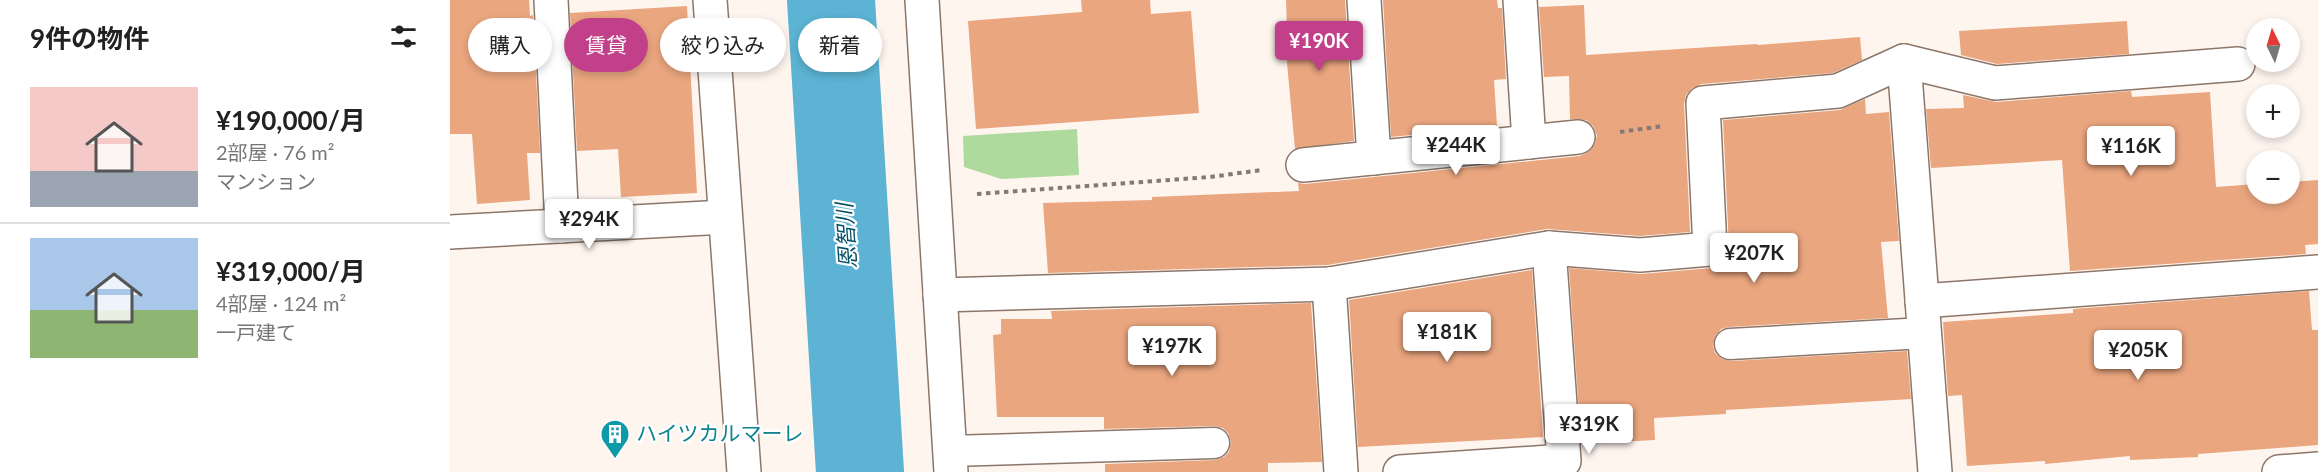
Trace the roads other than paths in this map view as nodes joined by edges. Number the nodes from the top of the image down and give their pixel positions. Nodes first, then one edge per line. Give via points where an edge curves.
1 (551, 0) edge
2 (710, 0) edge
3 (922, 0) edge
4 (1364, 0) edge
5 (1520, 0) edge
6 (1904, 61) junction
7 (2238, 64) dead end
8 (1578, 137) road end
9 (1529, 142) junction
10 (1374, 158) junction
11 (1303, 165) road end
12 (725, 217) junction
13 (562, 226) junction
14 (450, 232) edge
15 (1549, 248) junction
16 (2318, 272) edge
17 (1329, 284) junction
18 (940, 295) junction
19 (1922, 301) junction
20 (1924, 333) junction
21 (1731, 344) dead end
22 (1214, 442) dead end
23 (950, 461) edge
24 (2318, 469) edge
25 (744, 472) edge
26 (1341, 472) edge
27 (1400, 472) edge
28 (1935, 472) edge
29 (2279, 472) edge

1 - 13 street
2 - 12 street
3 - 18 street
4 - 10 street
5 - 9 street
6 - 7 street via 1995,83
6 - 15 street via 1838,91 1703,103 1710,249 1640,255
6 - 19 street
8 - 9 street
9 - 10 street
10 - 11 street
12 - 13 street
12 - 25 street
13 - 14 street
15 - 17 street
15 - 27 street via 1564,461
16 - 19 street
17 - 18 street
17 - 26 street
18 - 23 street
19 - 20 street
20 - 21 lane
20 - 28 street
22 - 23 lane
24 - 29 street

